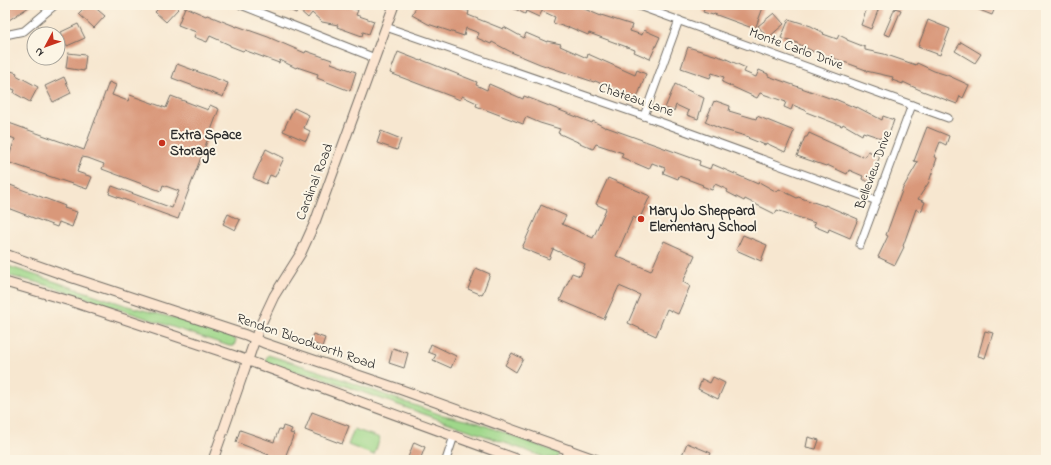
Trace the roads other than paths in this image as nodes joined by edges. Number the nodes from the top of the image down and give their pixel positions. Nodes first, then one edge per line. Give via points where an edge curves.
1 (55, 5) edge
2 (241, 5) edge
3 (394, 5) edge
4 (636, 5) edge
5 (679, 20) junction
6 (386, 27) junction
7 (5, 35) edge
8 (375, 58) junction
9 (912, 105) junction
10 (644, 116) junction
11 (948, 118) dead end
12 (877, 201) junction
13 (860, 245) dead end
14 (5, 254) edge
15 (5, 282) edge
16 (255, 339) junction
17 (247, 361) junction
18 (454, 436) junction
19 (570, 450) junction
20 (213, 460) edge
21 (446, 460) edge
22 (518, 460) edge
23 (565, 460) edge
24 (597, 460) edge

1 - 7 street via 24,31
2 - 8 street
3 - 6 main road, Cardinal Road
4 - 5 street, Monte Carlo Drive
5 - 9 street, Monte Carlo Drive
5 - 10 street
6 - 8 main road, Cardinal Road
6 - 10 street, Chateau Lane
8 - 16 main road, Cardinal Road via 315,222 301,253 274,296
9 - 11 street, Monte Carlo Drive
9 - 12 street, Belleview Drive
10 - 12 street, Chateau Lane
12 - 13 street, Belleview Drive
14 - 16 main road, Rendon Bloodworth Road
15 - 17 main road via 70,301
16 - 17 main road, Cardinal Road
16 - 19 main road, Rendon Bloodworth Road
17 - 18 main road
17 - 20 main road, Cardinal Road
18 - 21 street
18 - 22 main road
19 - 23 main road
19 - 24 main road, Rendon Bloodworth Road

